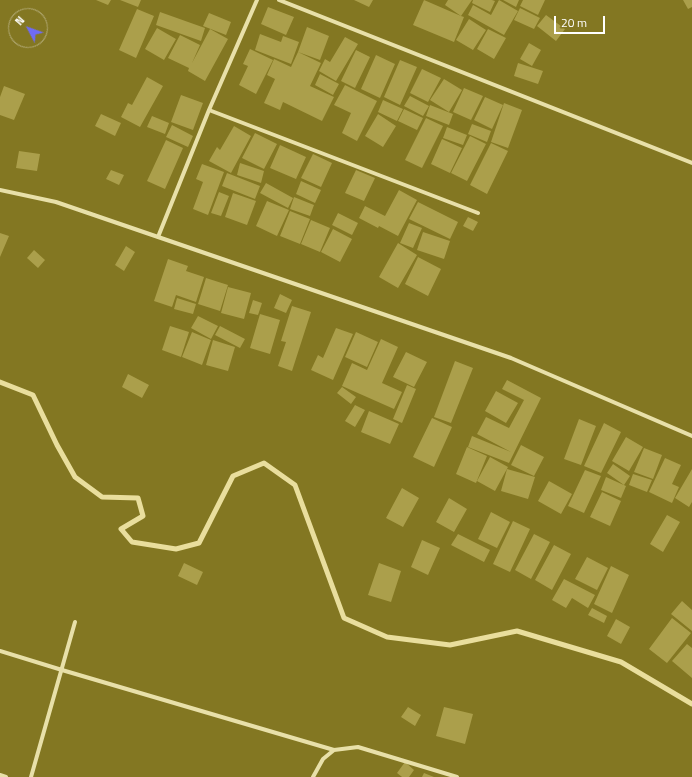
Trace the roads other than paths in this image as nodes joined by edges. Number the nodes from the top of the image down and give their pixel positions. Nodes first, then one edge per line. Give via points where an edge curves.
1 (257, 0) edge
2 (278, 0) edge
3 (209, 110) junction
4 (692, 163) edge
5 (0, 190) edge
6 (478, 213) dead end
7 (158, 237) junction
8 (692, 436) edge
9 (75, 622) dead end
10 (0, 651) edge
11 (62, 670) junction
12 (334, 750) junction
13 (0, 775) edge
14 (6, 777) edge
15 (31, 777) edge
16 (313, 777) edge
17 (457, 777) edge

1 - 3 street
2 - 4 street
3 - 6 street
3 - 7 street
5 - 7 street via 56,202
7 - 8 street via 511,358
9 - 11 street
10 - 11 street
11 - 12 street
11 - 15 street
12 - 16 street via 323,759
12 - 17 street via 358,747
13 - 14 street

